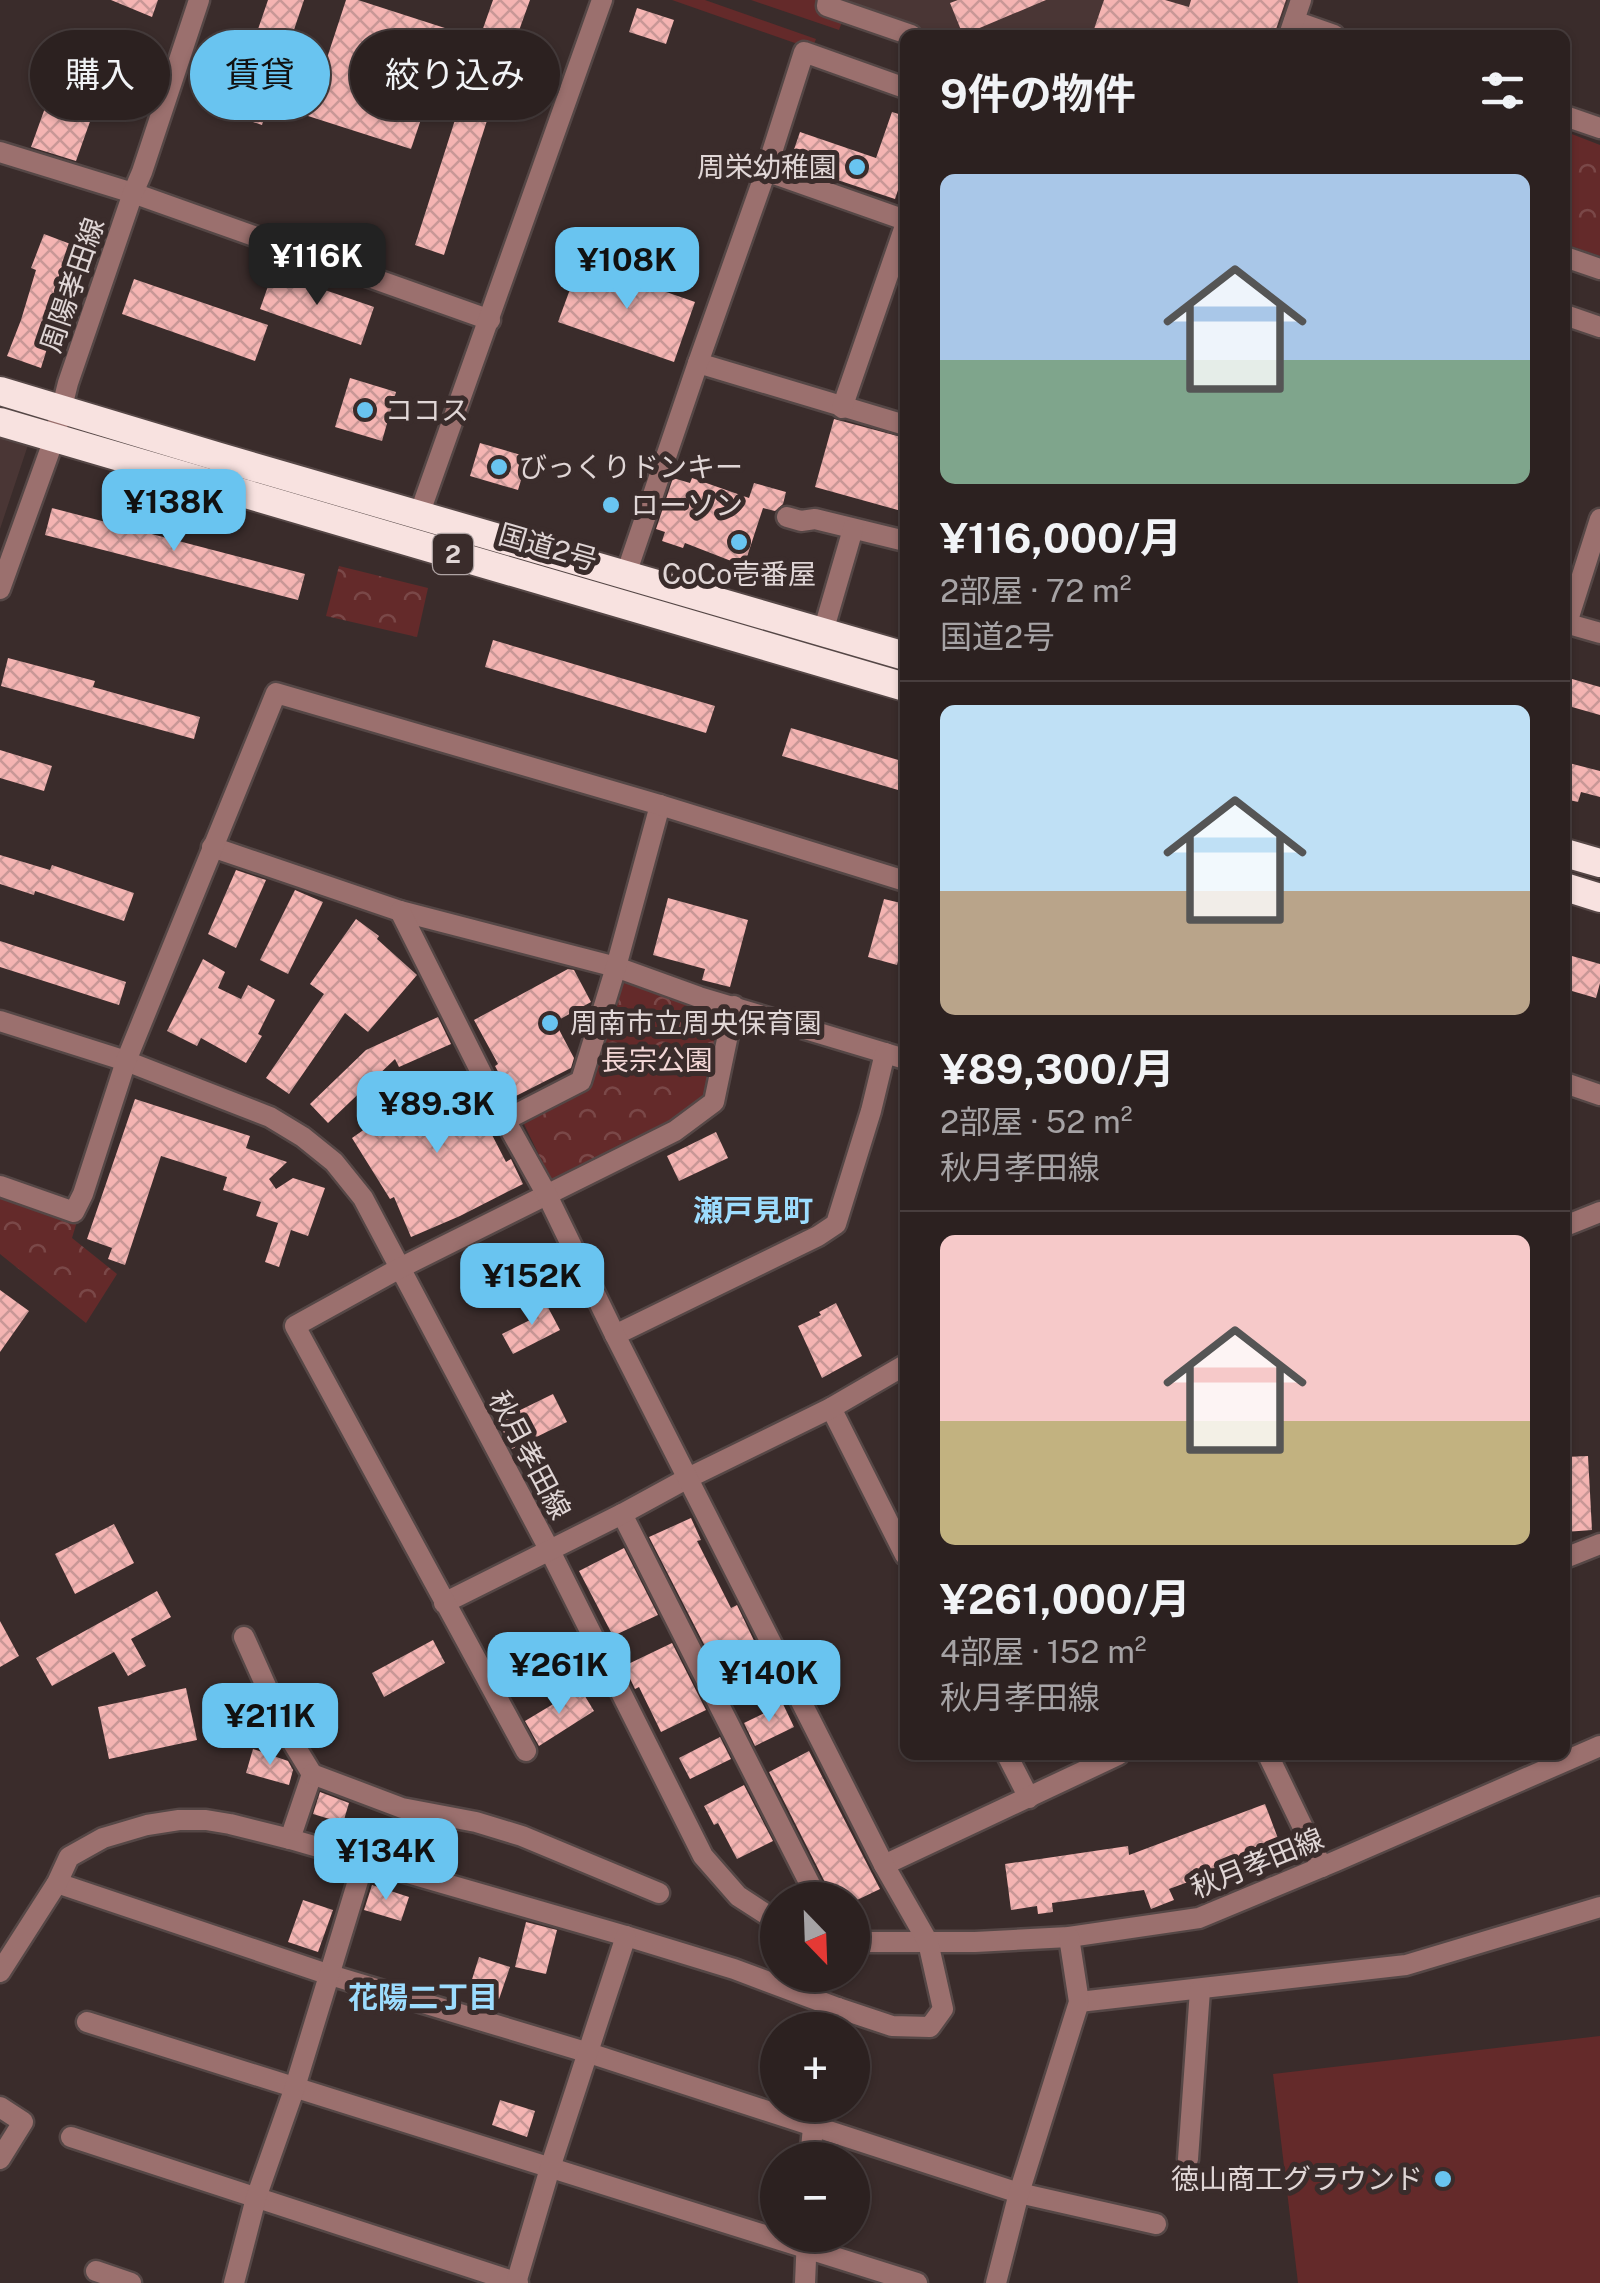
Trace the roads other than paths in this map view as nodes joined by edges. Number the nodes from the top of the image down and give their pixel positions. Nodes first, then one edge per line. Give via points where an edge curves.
1 (199, 0) edge
2 (602, 0) edge
3 (1301, 0) edge
4 (828, 3) edge
5 (1291, 28) edge
6 (900, 31) edge
7 (900, 86) edge
8 (1570, 118) edge
9 (1600, 128) edge
10 (0, 152) edge
11 (766, 172) junction
12 (132, 192) junction
13 (900, 221) edge
14 (900, 238) edge
15 (1570, 258) edge
16 (1600, 269) edge
17 (1570, 317) edge
18 (490, 320) junction
19 (1600, 327) edge
20 (698, 363) junction
21 (0, 391) edge
22 (842, 408) junction
23 (63, 410) junction
24 (0, 422) edge
25 (900, 424) edge
26 (54, 438) junction
27 (419, 515) junction
28 (787, 518) dead end
29 (1600, 519) edge
30 (853, 529) junction
31 (900, 540) edge
32 (626, 574) junction
33 (0, 588) edge
34 (1570, 611) edge
35 (1570, 624) edge
36 (823, 632) junction
37 (1600, 633) edge
38 (900, 655) edge
39 (900, 686) edge
40 (660, 805) junction
41 (212, 847) junction
42 (1570, 854) edge
43 (1600, 863) edge
44 (900, 879) edge
45 (1570, 889) edge
46 (1600, 898) edge
47 (400, 911) junction
48 (616, 967) junction
49 (734, 1006) junction
50 (0, 1021) edge
51 (895, 1056) edge
52 (126, 1061) junction
53 (1570, 1085) edge
54 (1600, 1095) edge
55 (505, 1120) junction
56 (0, 1186) edge
57 (547, 1195) junction
58 (1600, 1212) edge
59 (1570, 1224) edge
60 (400, 1268) junction
61 (615, 1335) junction
62 (900, 1369) edge
63 (831, 1408) junction
64 (688, 1478) junction
65 (622, 1514) junction
66 (1600, 1544) edge
67 (900, 1545) edge
68 (548, 1549) junction
69 (1570, 1556) edge
70 (444, 1603) junction
71 (244, 1637) dead end
72 (1600, 1746) edge
73 (526, 1751) dead end
74 (1570, 1759) edge
75 (1010, 1760) edge
76 (1108, 1760) edge
77 (1270, 1760) edge
78 (1568, 1760) edge
79 (312, 1774) junction
80 (1029, 1798) junction
81 (290, 1839) junction
82 (364, 1860) junction
83 (884, 1865) junction
84 (1322, 1868) junction
85 (809, 1882) edge
86 (56, 1883) junction
87 (659, 1893) dead end
88 (1600, 1906) edge
89 (760, 1910) edge
90 (626, 1936) junction
91 (1069, 1937) junction
92 (870, 1942) edge
93 (928, 1942) junction
94 (0, 1972) edge
95 (327, 1974) junction
96 (1200, 1990) junction
97 (1078, 2002) junction
98 (838, 2008) junction
99 (837, 2012) edge
100 (87, 2022) dead end
101 (589, 2053) junction
102 (295, 2087) junction
103 (760, 2100) edge
104 (0, 2107) edge
105 (831, 2122) edge
106 (70, 2137) dead end
107 (0, 2159) edge
108 (1188, 2159) dead end
109 (550, 2168) junction
110 (1019, 2193) junction
111 (256, 2198) junction
112 (1156, 2224) dead end
113 (760, 2228) edge
114 (807, 2252) edge
115 (834, 2252) edge
116 (96, 2271) dead end
117 (131, 2283) edge
118 (234, 2283) edge
119 (516, 2283) edge
120 (805, 2283) edge
121 (917, 2283) edge
122 (996, 2283) edge

1 - 12 street, 周陽孝田線
2 - 18 street
3 - 5 street
4 - 6 street
7 - 11 street via 804,52
8 - 9 street
10 - 12 street
11 - 13 street
11 - 20 street
12 - 18 street
12 - 23 street, 周陽孝田線
14 - 22 street
15 - 16 street
17 - 19 street
18 - 27 street
20 - 22 street
20 - 32 street
21 - 23 highway, 国道2号 / 2
22 - 25 street
23 - 26 street, 周陽孝田線
23 - 27 highway, 国道2号 / 2
24 - 26 highway, 国道2号 / 2
26 - 33 street, 周陽孝田線
26 - 39 highway, 国道2号 / 2
27 - 32 highway, 国道2号 / 2
28 - 30 street
29 - 34 street
30 - 31 street
30 - 36 street
32 - 36 highway, 国道2号 / 2
35 - 37 street
36 - 38 highway, 国道2号 / 2
40 - 41 street via 276,692
40 - 44 street
40 - 48 street
41 - 47 street
41 - 52 street
42 - 43 highway
45 - 46 highway
47 - 48 street
47 - 55 street
48 - 49 street
48 - 55 street via 581,1081
49 - 51 street
49 - 57 street via 714,1102 675,1130
50 - 52 street, 秋月孝田線
51 - 61 street via 836,1224
52 - 56 street via 74,1212
52 - 60 street, 秋月孝田線 via 303,1136 363,1198
53 - 54 street
55 - 57 street
57 - 60 street
57 - 61 street
58 - 59 street
60 - 68 street, 秋月孝田線
60 - 70 street via 294,1326
61 - 64 street
62 - 63 street
63 - 64 street
63 - 67 street
64 - 65 street
64 - 83 street
65 - 68 street
65 - 85 street
66 - 69 street
68 - 70 street
68 - 89 street, 秋月孝田線 via 703,1856
70 - 73 street
71 - 79 street
72 - 74 street, 秋月孝田線
75 - 80 street
76 - 80 street
77 - 84 street
78 - 84 street, 秋月孝田線
79 - 81 street
79 - 87 street via 402,1808 522,1836
80 - 83 street
81 - 82 street
81 - 86 street via 206,1820 147,1824 69,1857
82 - 90 street
82 - 95 street
83 - 93 street
84 - 91 street, 秋月孝田線 via 1199,1918
86 - 94 street
86 - 95 street
88 - 96 street via 1406,1965
90 - 98 street
90 - 101 street
91 - 93 street, 秋月孝田線
91 - 97 street
92 - 93 street, 秋月孝田線
93 - 98 street via 943,2009 930,2026 892,2026
95 - 101 street
95 - 102 street
96 - 97 street
96 - 108 street
97 - 110 street
98 - 99 street
100 - 102 street
101 - 103 street
101 - 109 street
102 - 109 street
102 - 111 street
104 - 107 street via 23,2122
105 - 110 street
106 - 111 street
109 - 113 street
109 - 119 street
110 - 112 street
110 - 122 street
111 - 118 street
111 - 119 street
114 - 120 street
115 - 121 street
116 - 117 street

